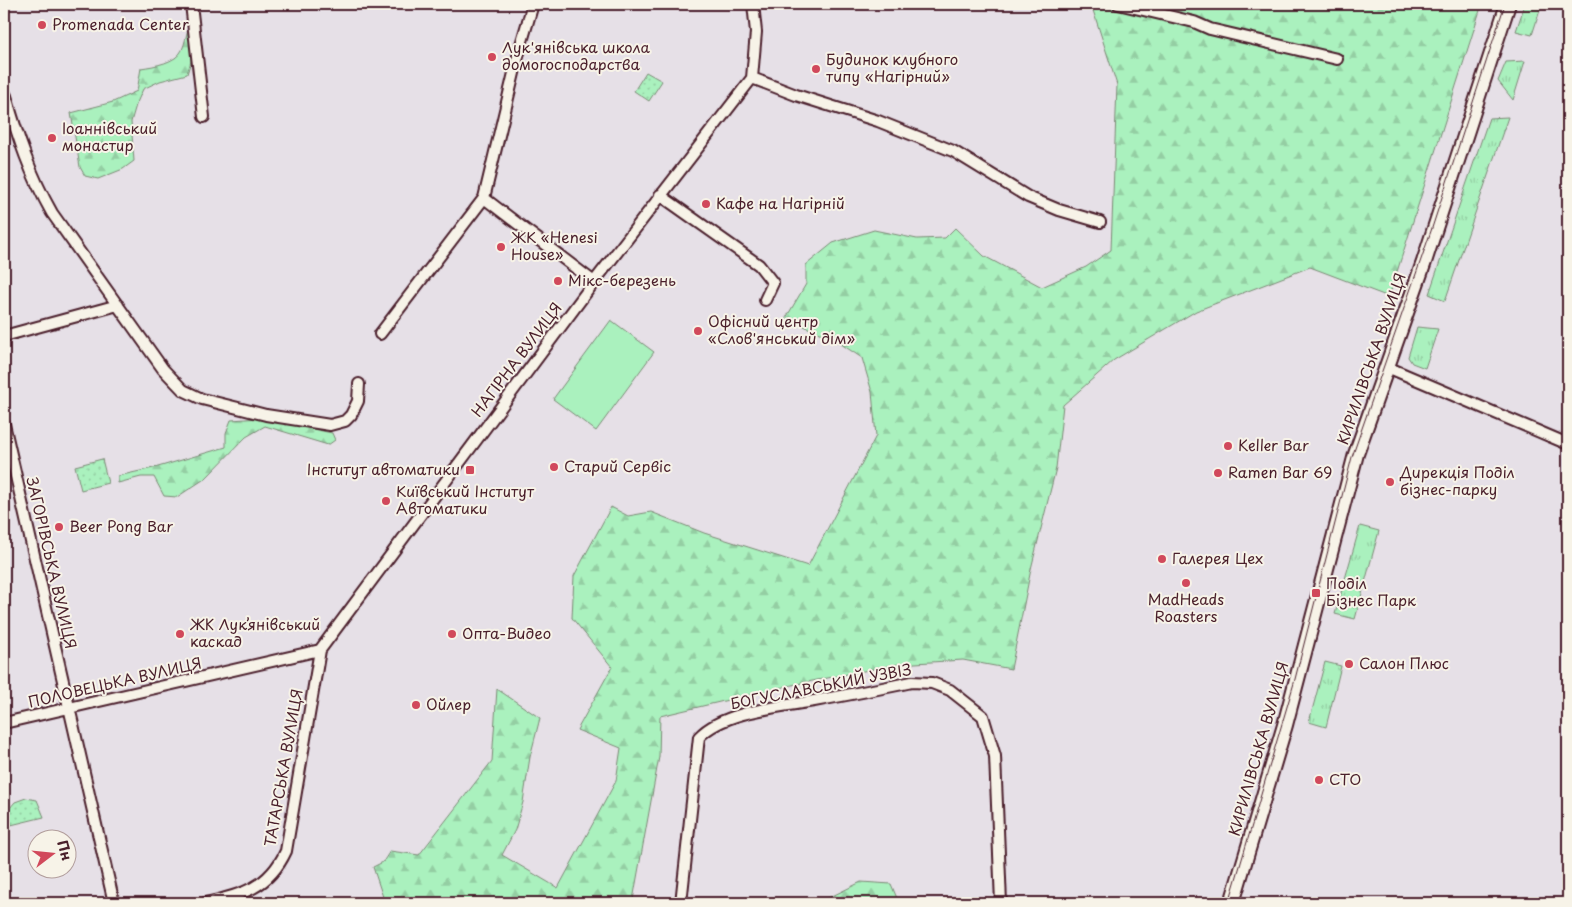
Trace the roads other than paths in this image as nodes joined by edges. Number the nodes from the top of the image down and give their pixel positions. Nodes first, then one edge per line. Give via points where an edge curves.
1 (191, 4) edge
2 (533, 4) edge
3 (754, 4) edge
4 (1118, 4) edge
5 (1508, 4) edge
6 (1337, 59) dead end
7 (752, 78) junction
8 (4, 92) edge
9 (204, 117) dead end
10 (660, 195) junction
11 (484, 198) junction
12 (1100, 222) dead end
13 (594, 282) junction
14 (765, 300) dead end
15 (118, 305) junction
16 (380, 334) dead end
17 (4, 336) edge
18 (1387, 367) junction
19 (359, 384) dead end
20 (4, 424) edge
21 (1568, 444) edge
22 (320, 650) junction
23 (69, 709) junction
24 (4, 723) edge
25 (114, 903) edge
26 (204, 903) edge
27 (681, 903) edge
28 (1001, 903) edge
29 (1232, 903) edge

1 - 9 street
2 - 11 street
3 - 7 street via 756,32
4 - 6 street
5 - 18 main road, КИРИЛІВСЬКА ВУЛИЦЯ
7 - 10 street, НАГІРНА ВУЛИЦЯ
7 - 12 street via 878,121 953,151 1028,197
8 - 15 street via 38,190
10 - 13 street, НАГІРНА ВУЛИЦЯ
10 - 14 street via 759,265 773,283
11 - 13 street
11 - 16 street
13 - 22 street, НАГІРНА ВУЛИЦЯ
15 - 17 street
15 - 19 street via 163,369 183,390 202,399 266,415 330,425 345,421 351,415 358,401
18 - 21 street
18 - 29 main road, КИРИЛІВСЬКА ВУЛИЦЯ via 1356,454 1285,725
20 - 23 street, ЗАГОРІВСЬКА ВУЛИЦЯ
22 - 23 street, ПОЛОВЕЦЬКА ВУЛИЦЯ
22 - 26 street, ТАТАРСЬКА ВУЛИЦЯ via 286,851 280,864 261,884 236,895
23 - 24 street, ПОЛОВЕЦЬКА ВУЛИЦЯ
23 - 25 street, ЗАГОРІВСЬКА ВУЛИЦЯ
27 - 28 street, БОГУСЛАВСЬКИЙ УЗВІЗ via 699,737 705,730 744,714 912,682 932,683 950,690 983,716 995,756

